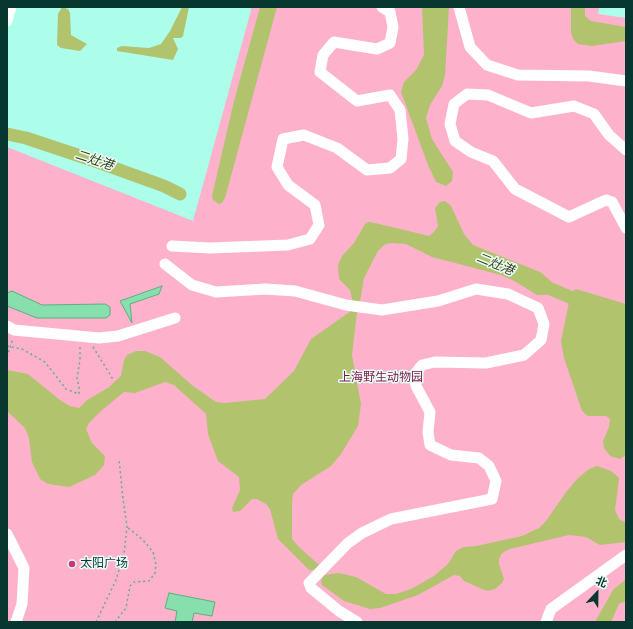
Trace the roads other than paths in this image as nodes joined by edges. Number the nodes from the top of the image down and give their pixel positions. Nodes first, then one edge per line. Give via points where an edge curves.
1 (11, 7) edge
2 (382, 7) edge
3 (459, 7) edge
4 (7, 21) edge
5 (626, 81) edge
6 (626, 150) edge
7 (626, 228) edge
8 (172, 246) dead end
9 (165, 264) dead end
10 (175, 318) dead end
11 (11, 328) edge
12 (7, 534) edge
13 (626, 555) edge
14 (16, 622) edge
15 (357, 622) edge
16 (546, 622) edge

1 - 4 street
2 - 8 street via 390,12 390,42 377,49 334,42 323,55 320,72 356,101 390,96 400,110 403,139 401,159 390,168 367,170 337,148 304,136 283,140 278,167 288,185 315,205 319,225 310,239 288,245 210,248
3 - 5 street via 470,47 487,65 518,75 589,76
6 - 7 street via 609,135 594,114 574,106 530,114 488,94 468,94 454,104 450,124 455,141 471,152 493,161 515,189 569,216 606,200 612,202
9 - 15 street via 192,285 216,292 265,289 295,291 346,305 382,310 438,300 476,289 508,294 538,308 544,324 541,340 524,355 486,363 435,362 422,365 414,375 416,386 430,412 430,445 451,455 479,458 489,466 496,481 492,499 391,519 348,543 309,582 310,588
10 - 11 street via 118,336 83,337
12 - 14 street via 24,568 22,604
13 - 16 street via 550,609

